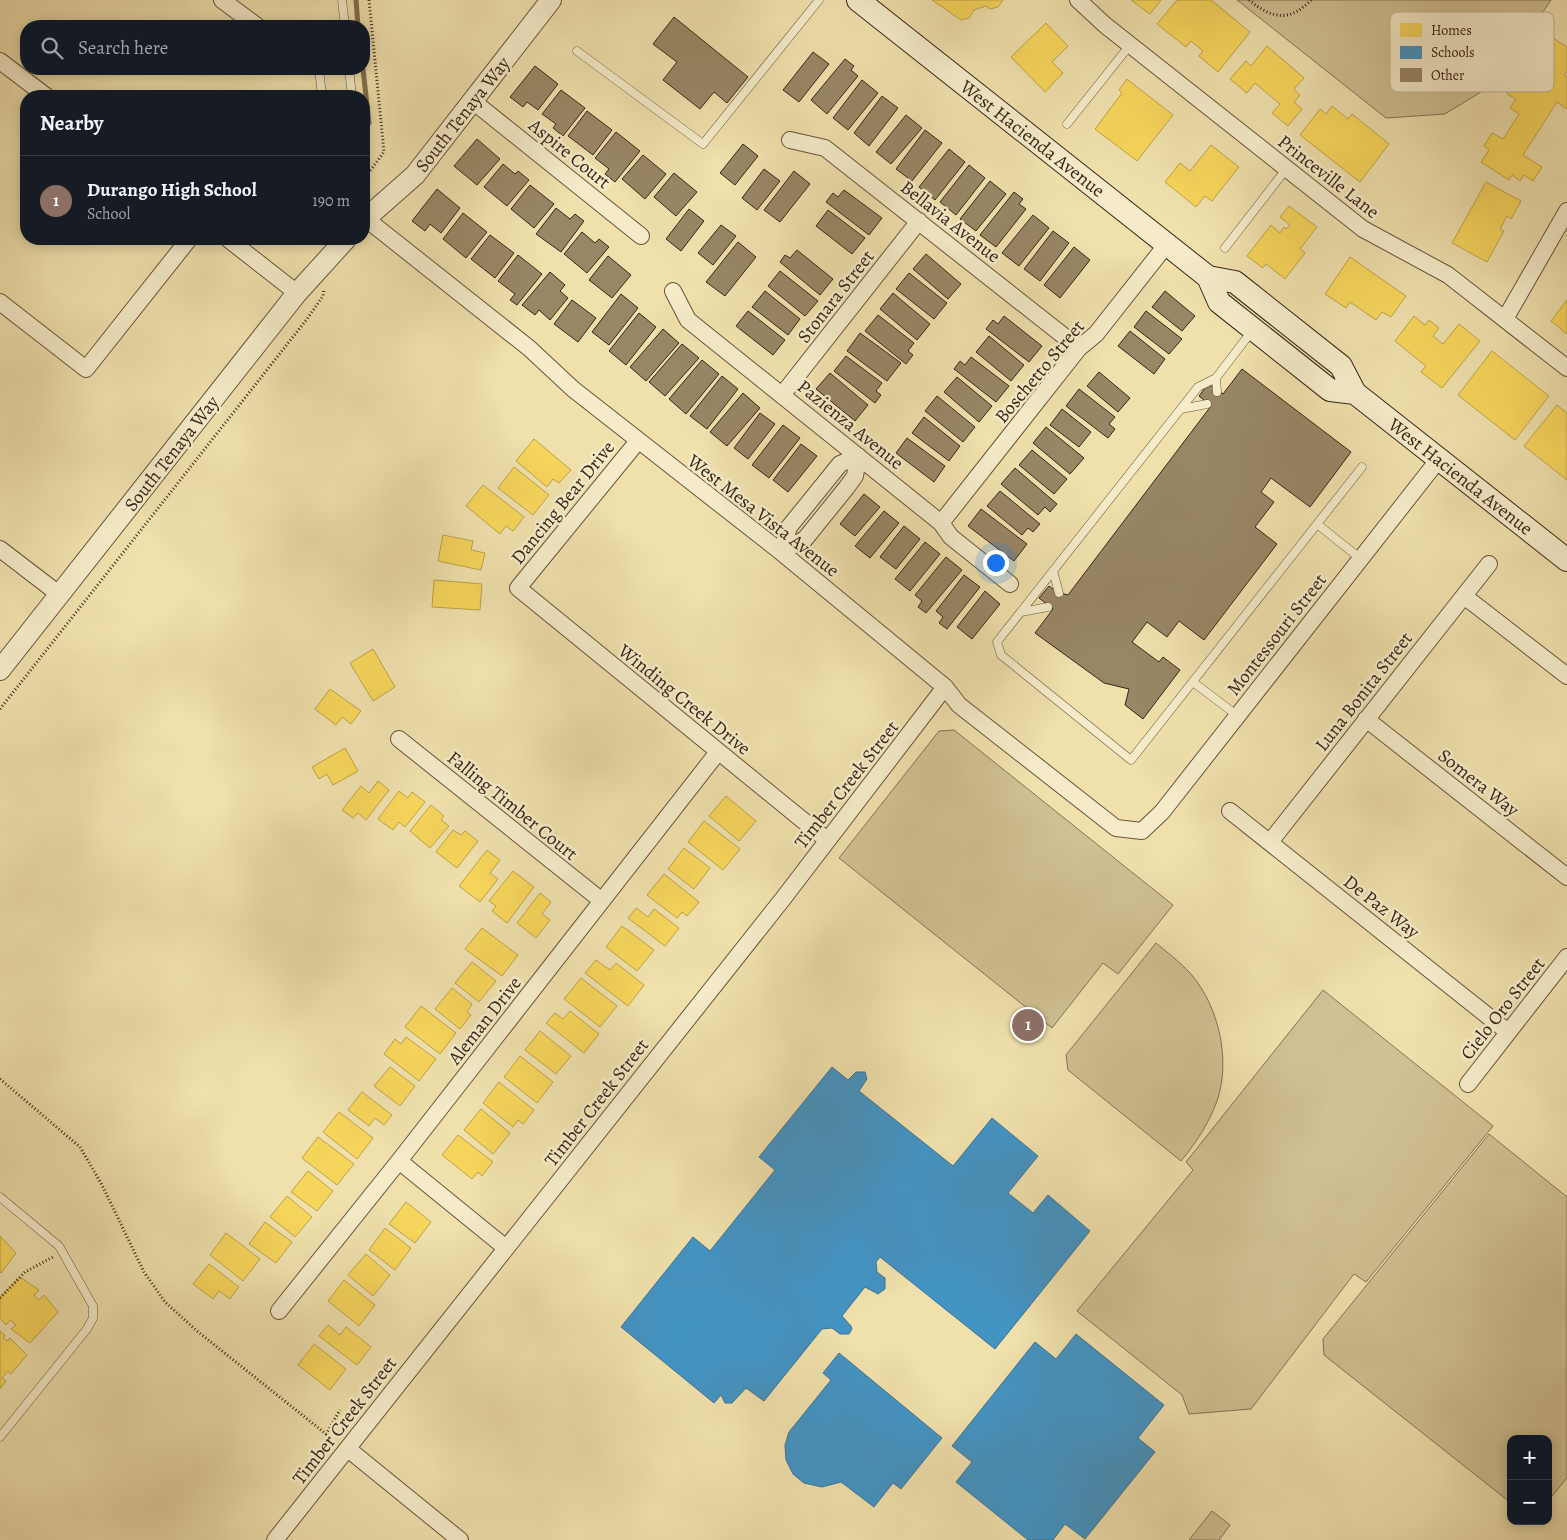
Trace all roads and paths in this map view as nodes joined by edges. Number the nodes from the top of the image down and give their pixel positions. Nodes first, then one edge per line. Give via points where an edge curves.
1 (222, 0) edge
2 (342, 0) edge
3 (369, 0) edge
4 (551, 0) edge
5 (819, 0) edge
6 (858, 0) edge
7 (1078, 0) edge
8 (1249, 0) edge
9 (1311, 0) edge
10 (248, 20) edge
11 (344, 20) edge
12 (1130, 45) junction
13 (577, 51) dead end
14 (0, 61) edge
15 (320, 75) edge
16 (350, 75) edge
17 (38, 90) edge
18 (321, 90) edge
19 (351, 90) edge
20 (474, 102) junction
21 (1067, 124) dead end
22 (790, 140) dead end
23 (1287, 168) junction
24 (370, 171) edge
25 (370, 210) edge
26 (1567, 211) edge
27 (370, 220) edge
28 (919, 221) junction
29 (641, 236) dead end
30 (1167, 244) junction
31 (184, 245) edge
32 (236, 245) edge
33 (341, 245) edge
34 (1225, 248) dead end
35 (1208, 277) junction
36 (324, 288) dead end
37 (673, 291) dead end
38 (297, 293) junction
39 (0, 302) edge
40 (1505, 319) junction
41 (1256, 331) junction
42 (1079, 348) junction
43 (1341, 366) junction
44 (1567, 368) edge
45 (1216, 378) junction
46 (1218, 392) dead end
47 (1355, 393) junction
48 (782, 395) junction
49 (1208, 404) dead end
50 (1181, 409) junction
51 (638, 441) junction
52 (858, 456) junction
53 (1440, 459) junction
54 (1362, 467) dead end
55 (941, 523) junction
56 (1317, 524) junction
57 (0, 548) edge
58 (781, 552) junction
59 (1361, 559) junction
60 (1567, 560) edge
61 (1489, 564) dead end
62 (1053, 571) junction
63 (1010, 584) dead end
64 (518, 588) joint
65 (1059, 593) dead end
66 (60, 595) junction
67 (1464, 596) junction
68 (1048, 606) dead end
69 (1021, 612) junction
70 (0, 670) edge
71 (1567, 676) edge
72 (1193, 682) junction
73 (945, 687) junction
74 (0, 709) edge
75 (1238, 716) junction
76 (1366, 718) junction
77 (398, 739) dead end
78 (718, 752) junction
79 (1230, 812) dead end
80 (1142, 831) joint
81 (827, 840) junction
82 (1270, 842) junction
83 (1567, 877) edge
84 (602, 901) junction
85 (1567, 957) edge
86 (1508, 1032) junction
87 (0, 1080) edge
88 (1468, 1084) dead end
89 (399, 1161) junction
90 (0, 1197) edge
91 (506, 1248) junction
92 (62, 1251) junction
93 (0, 1298) edge
94 (279, 1312) dead end
95 (340, 1410) dead end
96 (0, 1437) edge
97 (348, 1448) junction
98 (275, 1540) edge
99 (460, 1540) edge

1 - 10 street
2 - 11 lane
3 - 24 path via 384,152
4 - 20 street, South Tenaya Way
5 - 13 lane via 703,144
6 - 30 main road, West Hacienda Avenue
7 - 12 street, Princeville Lane
8 - 9 path via 1264,12 1278,17 1296,12
12 - 21 lane
12 - 23 street, Princeville Lane
14 - 17 street
15 - 18 lane
16 - 19 lane
20 - 25 street, South Tenaya Way via 415,175
20 - 29 street, Aspire Court
22 - 28 street, Bellavia Avenue via 825,148
23 - 34 lane
23 - 40 street, Princeville Lane via 1363,229 1448,275
26 - 40 street
27 - 51 street, West Mesa Vista Avenue
28 - 42 street, Bellavia Avenue
28 - 48 street, Stonara Street
30 - 35 main road, West Hacienda Avenue
30 - 42 street, Boschetto Street via 1096,334
31 - 39 street via 86,369
32 - 38 street
33 - 38 street, South Tenaya Way
35 - 41 main road, West Hacienda Avenue via 1219,302
35 - 43 main road, West Hacienda Avenue via 1235,282
36 - 74 path via 323,296 307,319
37 - 48 street, Pazienza Avenue via 688,320
38 - 66 street, South Tenaya Way
40 - 44 street, Princeville Lane
41 - 43 main road via 1277,331 1300,349
41 - 45 lane
41 - 47 main road, West Hacienda Avenue via 1330,390
42 - 55 street, Boschetto Street
43 - 47 main road, West Hacienda Avenue
45 - 46 lane
45 - 50 lane via 1198,387
47 - 53 main road, West Hacienda Avenue
48 - 52 street, Pazienza Avenue
49 - 50 lane
50 - 62 lane
51 - 58 street, West Mesa Vista Avenue
51 - 64 street, Dancing Bear Drive
52 - 55 street, Pazienza Avenue
52 - 58 street via 840,464 789,527
53 - 59 street, Montessouri Street
53 - 60 main road, West Hacienda Avenue
54 - 56 lane
55 - 63 street, Pazienza Avenue via 951,537
56 - 59 lane
56 - 72 lane
57 - 66 street
58 - 73 street, West Mesa Vista Avenue
59 - 75 street, Montessouri Street
61 - 67 street, Luna Bonita Street
62 - 65 lane
62 - 69 lane
64 - 78 street, Winding Creek Drive
66 - 70 street, South Tenaya Way
67 - 71 street
67 - 76 street, Luna Bonita Street
68 - 69 lane
69 - 72 lane via 997,642 1001,655 1131,760
72 - 75 lane
73 - 80 street, West Mesa Vista Avenue via 959,705 1116,828
73 - 81 street, Timber Creek Street
75 - 80 street, Montessouri Street via 1162,812
76 - 82 street, Luna Bonita Street
76 - 83 street, Somera Way
77 - 84 street, Falling Timber Court
78 - 81 street, Winding Creek Drive
78 - 84 street, Aleman Drive
79 - 82 street, De Paz Way
81 - 91 street, Timber Creek Street
82 - 86 street, De Paz Way
84 - 89 street, Aleman Drive
85 - 86 street, Cielo Oro Street
86 - 88 street, Cielo Oro Street
87 - 95 path via 80,1147 144,1272 165,1302 326,1434
89 - 91 street
89 - 94 street, Aleman Drive
90 - 92 lane
91 - 97 street, Timber Creek Street
92 - 93 path via 25,1272
92 - 96 lane via 93,1306 93,1318
97 - 98 street, Timber Creek Street
97 - 99 street

